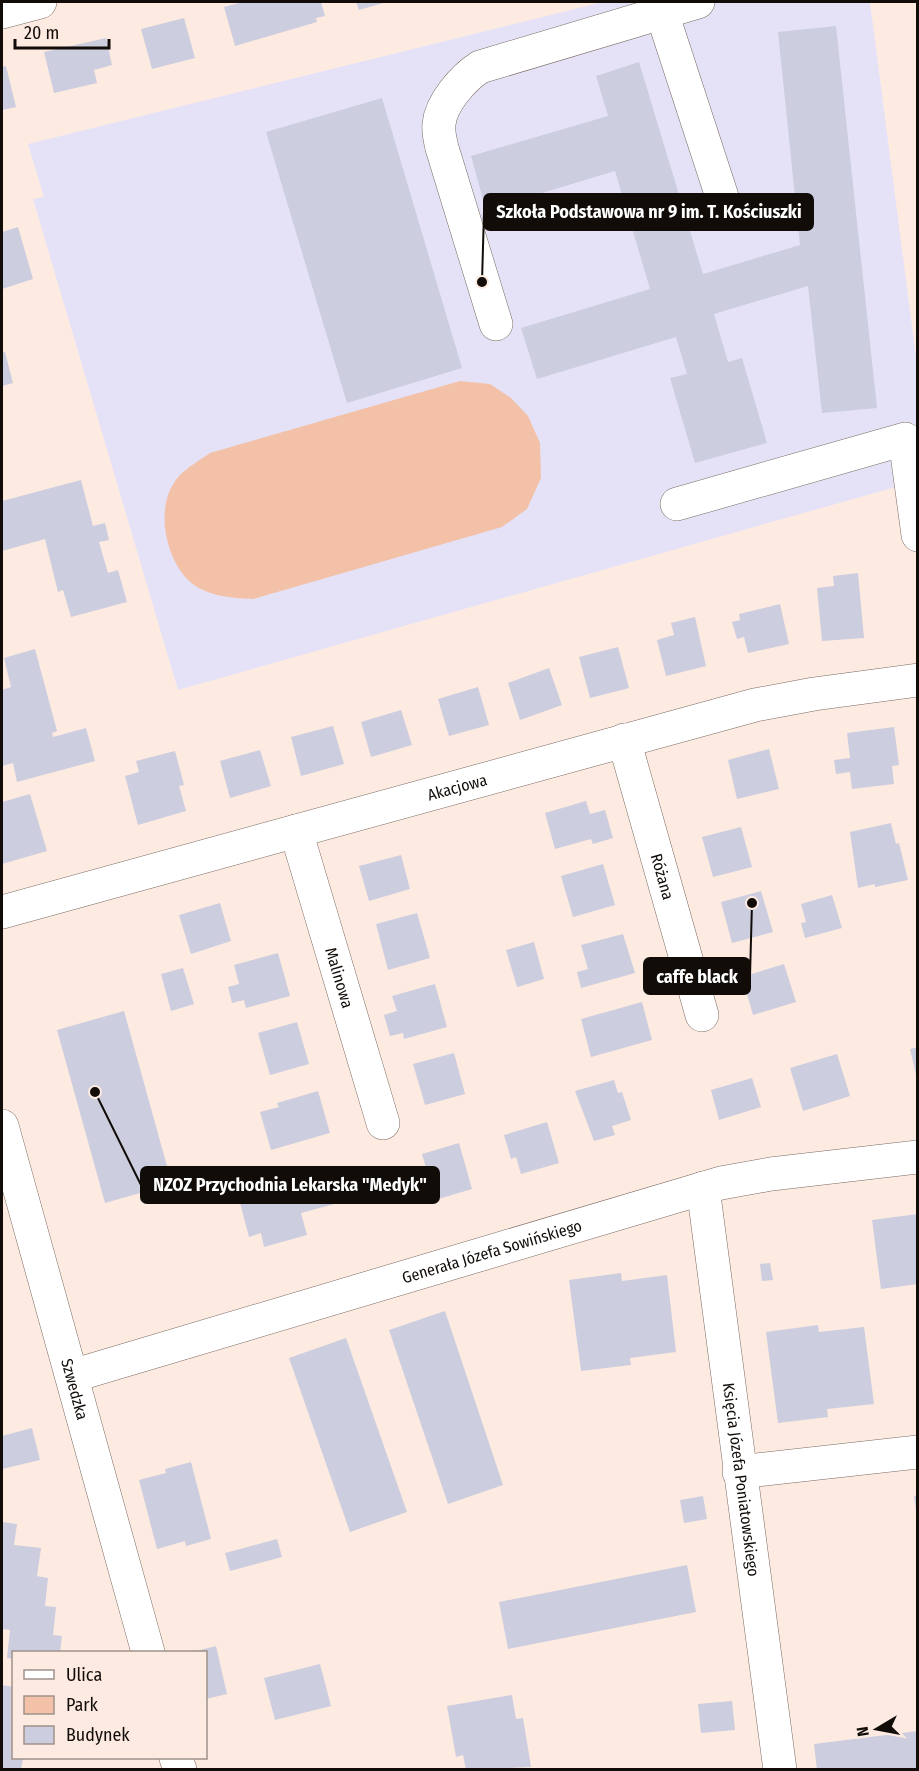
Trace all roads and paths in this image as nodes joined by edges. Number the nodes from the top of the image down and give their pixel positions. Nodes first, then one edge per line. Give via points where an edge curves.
1 (698, 2) edge
2 (662, 13) junction
3 (727, 212) dead end
4 (496, 324) dead end
5 (677, 504) dead end
6 (918, 535) edge
7 (918, 680) edge
8 (624, 740) junction
9 (296, 831) junction
10 (2, 912) edge
11 (702, 1015) dead end
12 (383, 1123) dead end
13 (2, 1126) edge
14 (918, 1157) edge
15 (703, 1188) junction
16 (72, 1376) junction
17 (918, 1452) edge
18 (738, 1472) junction
19 (147, 1651) edge
20 (780, 1770) edge

1 - 2 street
2 - 3 street
2 - 4 street via 480,67 462,81 442,112 438,129 442,148
5 - 6 street via 905,439
7 - 8 street, Akacjowa via 763,703
8 - 9 street, Akacjowa
8 - 11 street, Różana
9 - 10 street, Akacjowa
9 - 12 street, Malinowa
13 - 16 street, Szwedzka
14 - 15 street, Generała Józefa Sowińskiego via 771,1174
15 - 16 street, Generała Józefa Sowińskiego
15 - 18 street, Księcia Józefa Poniatowskiego
16 - 19 street, Szwedzka
17 - 18 street
18 - 20 street, Księcia Józefa Poniatowskiego

